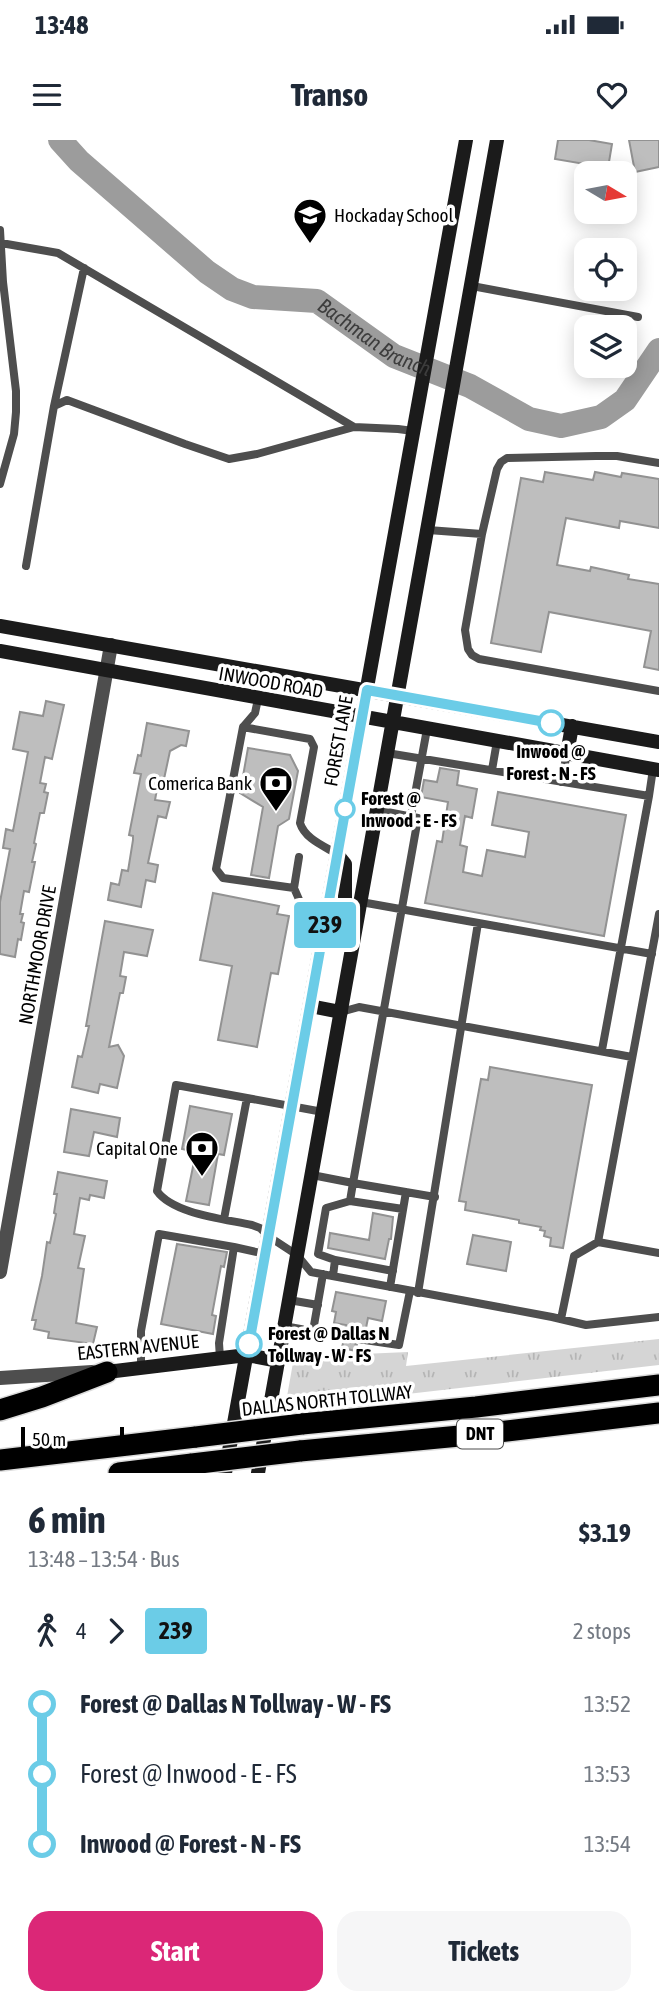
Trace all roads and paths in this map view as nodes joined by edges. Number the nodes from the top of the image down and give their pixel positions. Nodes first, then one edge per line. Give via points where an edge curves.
1 (466, 140) edge
2 (497, 140) edge
3 (0, 230) edge
4 (1, 243) edge
5 (84, 268) junction
6 (472, 286) junction
7 (638, 317) dead end
8 (54, 406) junction
9 (354, 427) junction
10 (413, 432) junction
11 (659, 463) edge
12 (0, 484) edge
13 (428, 530) junction
14 (482, 534) junction
15 (26, 566) dead end
16 (0, 626) edge
17 (111, 645) junction
18 (0, 652) edge
19 (107, 671) junction
20 (367, 690) junction
21 (659, 691) edge
22 (397, 695) junction
23 (258, 699) junction
24 (362, 718) junction
25 (393, 723) junction
26 (572, 726) junction
27 (243, 727) junction
28 (427, 729) junction
29 (497, 741) junction
30 (659, 742) edge
31 (387, 753) junction
32 (567, 754) junction
33 (422, 759) junction
34 (656, 770) edge
35 (492, 771) junction
36 (561, 782) junction
37 (649, 796) junction
38 (377, 810) junction
39 (411, 816) junction
40 (337, 854) junction
41 (299, 858) dead end
42 (294, 888) junction
43 (361, 902) junction
44 (402, 909) junction
45 (327, 910) junction
46 (659, 914) edge
47 (478, 923) junction
48 (354, 942) junction
49 (621, 949) junction
50 (652, 954) junction
51 (654, 965) edge
52 (310, 1006) junction
53 (384, 1011) junction
54 (341, 1012) junction
55 (462, 1025) junction
56 (603, 1051) junction
57 (632, 1057) junction
58 (247, 1098) junction
59 (291, 1106) junction
60 (323, 1112) junction
61 (312, 1175) junction
62 (353, 1183) junction
63 (406, 1192) junction
64 (435, 1197) junction
65 (350, 1201) junction
66 (403, 1209) junction
67 (223, 1219) junction
68 (268, 1236) junction
69 (598, 1242) junction
70 (234, 1247) junction
71 (659, 1253) edge
72 (265, 1254) junction
73 (297, 1255) junction
74 (335, 1259) junction
75 (393, 1271) junction
76 (0, 1272) edge
77 (323, 1274) junction
78 (333, 1276) junction
79 (390, 1287) junction
80 (414, 1292) junction
81 (289, 1300) junction
82 (318, 1305) junction
83 (659, 1317) edge
84 (561, 1319) junction
85 (284, 1326) junction
86 (313, 1331) junction
87 (344, 1337) dead end
88 (358, 1339) dead end
89 (247, 1355) junction
90 (220, 1358) junction
91 (279, 1361) junction
92 (141, 1367) junction
93 (107, 1371) junction
94 (0, 1378) edge
95 (659, 1385) edge
96 (0, 1410) edge
97 (659, 1413) edge
98 (0, 1460) edge
99 (119, 1473) edge
100 (225, 1473) edge
101 (258, 1473) edge

1 - 10 main road, FOREST LANE
2 - 6 main road
3 - 4 lane
4 - 5 lane via 58,253
4 - 12 lane via 16,412 15,434
5 - 8 lane
5 - 9 lane
6 - 7 lane
6 - 13 main road
8 - 9 lane via 67,400 229,459
8 - 15 lane
9 - 10 lane
10 - 20 main road, FOREST LANE
11 - 14 lane via 596,456 507,458 498,469
13 - 14 lane
13 - 22 main road
14 - 21 lane via 465,630 472,655
16 - 17 main road, INWOOD ROAD
17 - 19 street, NORTHMOOR DRIVE
17 - 20 main road, INWOOD ROAD
18 - 19 main road, INWOOD ROAD
19 - 23 main road, INWOOD ROAD
19 - 76 street, NORTHMOOR DRIVE
20 - 22 main road, INWOOD ROAD
20 - 24 main road, FOREST LANE
22 - 25 main road
22 - 26 main road, INWOOD ROAD
23 - 24 main road, INWOOD ROAD
23 - 27 lane via 255,713
24 - 25 main road, INWOOD ROAD
24 - 40 main road, FOREST LANE
25 - 28 main road, INWOOD ROAD
25 - 31 main road
26 - 30 main road, INWOOD ROAD
26 - 32 main road
27 - 40 lane via 310,739 314,747 300,823 309,837
27 - 42 lane via 216,869 223,878
28 - 29 main road, INWOOD ROAD
28 - 33 lane
29 - 32 main road, INWOOD ROAD
29 - 35 lane
31 - 33 lane
31 - 38 main road
32 - 34 main road, INWOOD ROAD
32 - 36 lane
33 - 35 lane
33 - 39 lane
34 - 37 lane
35 - 36 lane
36 - 37 lane
37 - 49 lane
38 - 39 lane
38 - 43 main road
39 - 44 lane via 418,818
40 - 45 main road, FOREST LANE
40 - 48 main road via 345,864 345,910
41 - 42 lane
42 - 45 lane via 301,904
43 - 44 lane
43 - 48 main road
44 - 47 lane
44 - 53 lane
45 - 52 main road, FOREST LANE
46 - 50 lane
47 - 49 lane
47 - 55 lane
48 - 54 main road
49 - 50 lane
49 - 56 lane
50 - 51 lane
51 - 57 lane
52 - 54 main road
52 - 59 main road, FOREST LANE
53 - 54 lane via 359,1007
53 - 55 lane
53 - 62 lane
54 - 60 main road
55 - 56 lane
55 - 64 lane
56 - 57 lane
57 - 69 lane
58 - 59 lane
58 - 67 lane
58 - 67 lane via 176,1085 157,1191 162,1199 185,1210
59 - 60 lane
59 - 68 main road, FOREST LANE
60 - 61 main road
61 - 62 lane
61 - 73 main road
62 - 63 lane
62 - 65 lane
63 - 64 lane
63 - 66 lane
64 - 80 lane
65 - 66 lane
65 - 74 lane via 326,1208 318,1254
66 - 75 lane
67 - 68 lane via 260,1228
68 - 72 main road, FOREST LANE
68 - 73 lane
69 - 71 lane
69 - 84 lane via 574,1256
70 - 72 lane
70 - 90 lane
70 - 92 lane via 159,1234 141,1331
72 - 89 main road, FOREST LANE
73 - 77 lane via 311,1272
73 - 81 main road
74 - 75 lane
74 - 78 lane
75 - 79 lane
77 - 78 lane
77 - 82 lane
78 - 79 lane
79 - 80 lane
80 - 84 lane
80 - 88 lane via 399,1345
81 - 82 lane
81 - 85 main road
82 - 86 lane
83 - 84 lane via 586,1325
85 - 86 lane
85 - 91 main road
86 - 87 lane
89 - 90 main road, EASTERN AVENUE
89 - 91 main road, EASTERN AVENUE
89 - 100 main road, FOREST LANE
90 - 92 main road, EASTERN AVENUE
91 - 101 main road
92 - 93 main road, EASTERN AVENUE
93 - 94 street, EASTERN AVENUE
93 - 96 highway
95 - 98 highway, DALLAS NORTH TOLLWAY / DNT, bridge
97 - 99 highway, DNT, bridge

